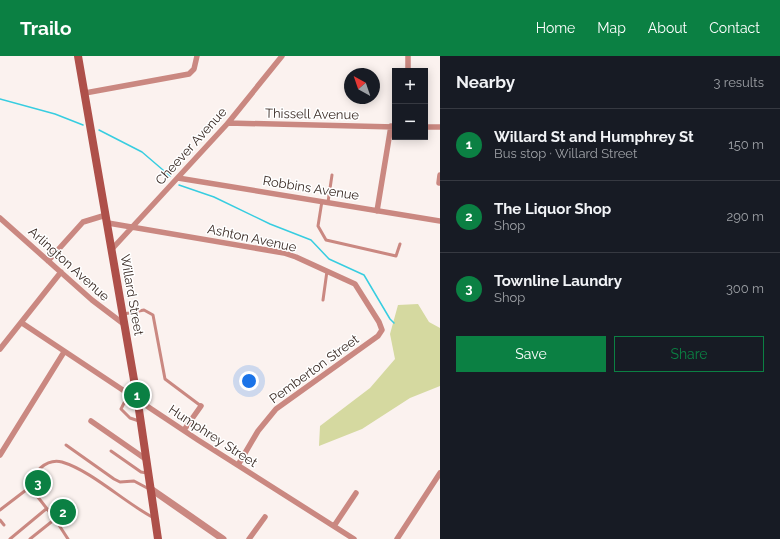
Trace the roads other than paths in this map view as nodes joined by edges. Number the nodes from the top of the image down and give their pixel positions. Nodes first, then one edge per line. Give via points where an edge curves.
1 (78, 56) edge
2 (197, 56) edge
3 (282, 56) edge
4 (408, 56) edge
5 (408, 68) edge
6 (85, 93) junction
7 (228, 123) junction
8 (392, 127) edge
9 (428, 127) edge
10 (440, 128) edge
11 (392, 132) edge
12 (332, 175) dead end
13 (440, 175) edge
14 (178, 178) junction
15 (439, 183) dead end
16 (322, 201) junction
17 (328, 202) junction
18 (377, 211) junction
19 (0, 218) edge
20 (107, 219) junction
21 (440, 221) edge
22 (133, 226) junction
23 (400, 244) dead end
24 (112, 249) junction
25 (48, 261) junction
26 (327, 271) junction
27 (61, 272) junction
28 (323, 300) dead end
29 (123, 314) junction
30 (22, 323) junction
31 (125, 326) junction
32 (381, 333) joint
33 (0, 349) edge
34 (64, 352) junction
35 (129, 393) junction
36 (138, 399) junction
37 (201, 406) joint
38 (91, 421) dead end
39 (141, 421) junction
40 (184, 430) junction
41 (66, 445) dead end
42 (111, 451) dead end
43 (0, 455) edge
44 (147, 460) junction
45 (238, 465) junction
46 (440, 473) edge
47 (149, 474) junction
48 (30, 487) junction
49 (151, 489) junction
50 (356, 493) dead end
51 (46, 509) junction
52 (0, 510) edge
53 (265, 517) dead end
54 (55, 519) junction
55 (155, 519) junction
56 (0, 520) edge
57 (4, 525) dead end
58 (334, 526) junction
59 (10, 539) edge
60 (30, 539) edge
61 (68, 539) edge
62 (158, 539) edge
63 (223, 539) edge
64 (250, 539) edge
65 (354, 539) edge
66 (397, 539) edge

1 - 6 main road, Willard Street
2 - 6 street via 194,69 189,74
3 - 7 street, Cheever Avenue
4 - 5 street
6 - 20 main road, Willard Street
7 - 8 street, Thissell Avenue
7 - 14 street, Cheever Avenue
9 - 10 street
11 - 18 street
12 - 17 lane
13 - 15 street
14 - 16 street, Robbins Avenue
14 - 22 street, Cheever Avenue
16 - 17 street, Robbins Avenue
16 - 23 lane via 318,226 326,240 396,256
17 - 18 street, Robbins Avenue
18 - 21 street, Robbins Avenue
19 - 25 street, Arlington Avenue
20 - 22 street, Ashton Avenue
20 - 24 main road, Willard Street
20 - 25 street via 83,222
22 - 24 street, Cheever Avenue
22 - 26 street, Ashton Avenue via 284,253
24 - 29 main road, Willard Street
25 - 27 street, Arlington Avenue
26 - 28 lane
26 - 32 street, Ashton Avenue via 355,284 379,322
27 - 30 street
27 - 31 street, Arlington Avenue
29 - 31 main road, Willard Street
29 - 37 lane via 144,310 153,315 165,378
30 - 33 street
30 - 34 street, Humphrey Street
31 - 36 main road, Willard Street
32 - 45 street, Pemberton Street via 276,410 258,431
34 - 35 street, Humphrey Street
34 - 43 street
35 - 36 street, Humphrey Street
35 - 39 lane via 121,409 130,418
36 - 39 main road, Willard Street
36 - 40 street, Humphrey Street
37 - 40 street
38 - 44 street
39 - 44 main road, Willard Street
40 - 45 street, Humphrey Street
41 - 49 lane via 114,479 120,482 134,481
42 - 47 lane via 141,472
44 - 47 main road, Willard Street
45 - 58 street, Humphrey Street
46 - 66 street
47 - 49 main road, Willard Street
48 - 51 lane
48 - 52 lane
48 - 55 lane via 31,477 43,465 61,462 82,472
49 - 55 main road, Willard Street
49 - 63 street
50 - 58 street
51 - 54 lane
51 - 59 lane
53 - 64 street
54 - 60 lane
54 - 61 lane
55 - 62 main road, Willard Street
56 - 57 lane
58 - 65 street, Humphrey Street

